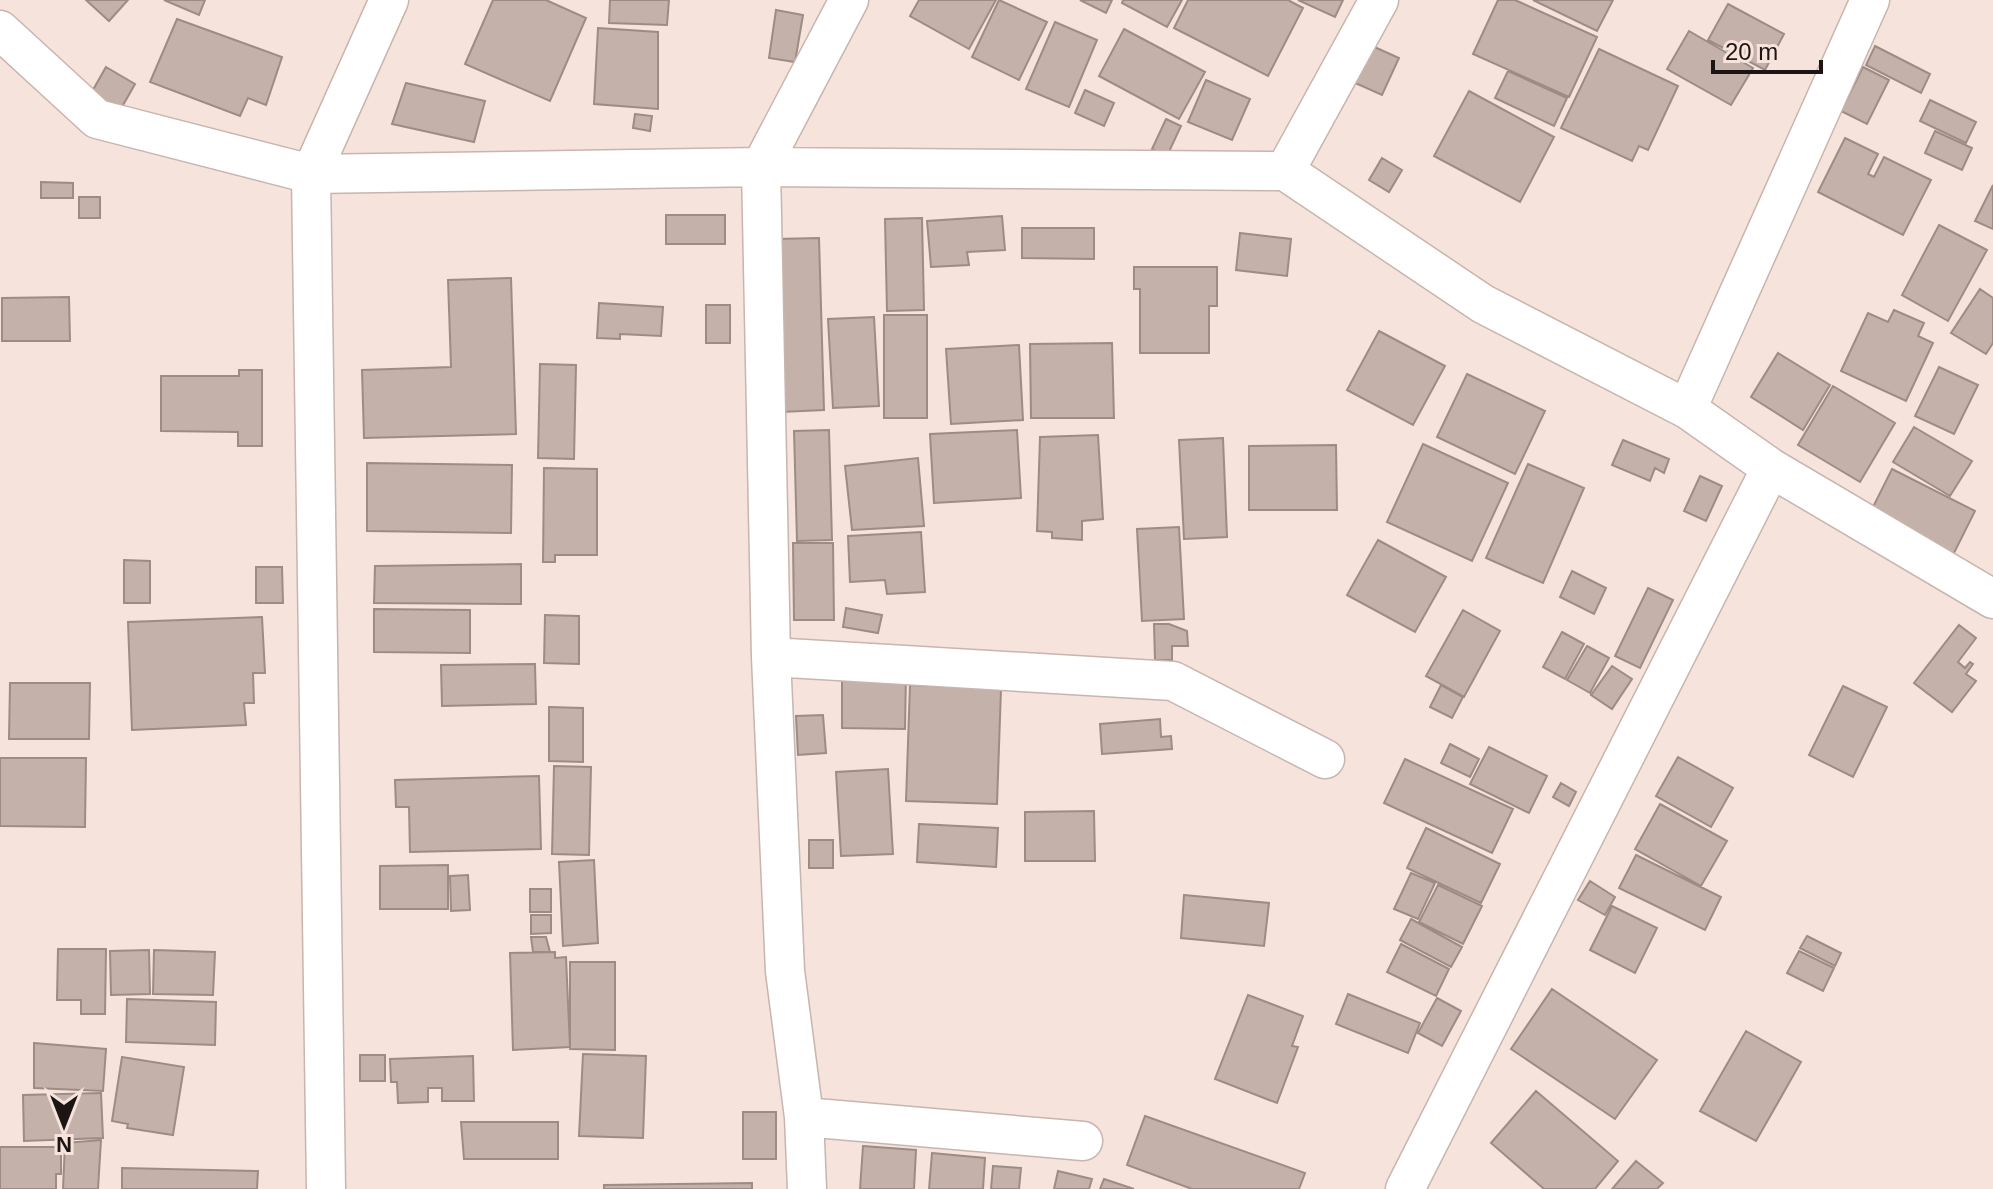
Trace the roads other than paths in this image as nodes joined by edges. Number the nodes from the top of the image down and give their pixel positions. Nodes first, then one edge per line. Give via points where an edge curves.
1 (389, 0) edge
2 (849, 0) edge
3 (1379, 0) edge
4 (1870, 0) edge
5 (0, 30) edge
6 (761, 167) junction
7 (1285, 171) junction
8 (311, 174) junction
9 (1687, 409) junction
10 (1771, 468) junction
11 (1993, 599) edge
12 (771, 657) junction
13 (1325, 759) dead end
14 (804, 1117) junction
15 (1083, 1141) dead end
16 (326, 1189) edge
17 (807, 1189) edge
18 (1405, 1189) edge

1 - 8 street
2 - 6 street
3 - 7 street
4 - 9 street
5 - 8 street via 97,119
6 - 7 street
6 - 8 street
6 - 12 street
7 - 9 street via 1483,304
8 - 16 street
9 - 10 street
10 - 11 street
10 - 18 street
12 - 13 street via 1173,681
12 - 14 street via 785,971
14 - 15 street
14 - 17 street

